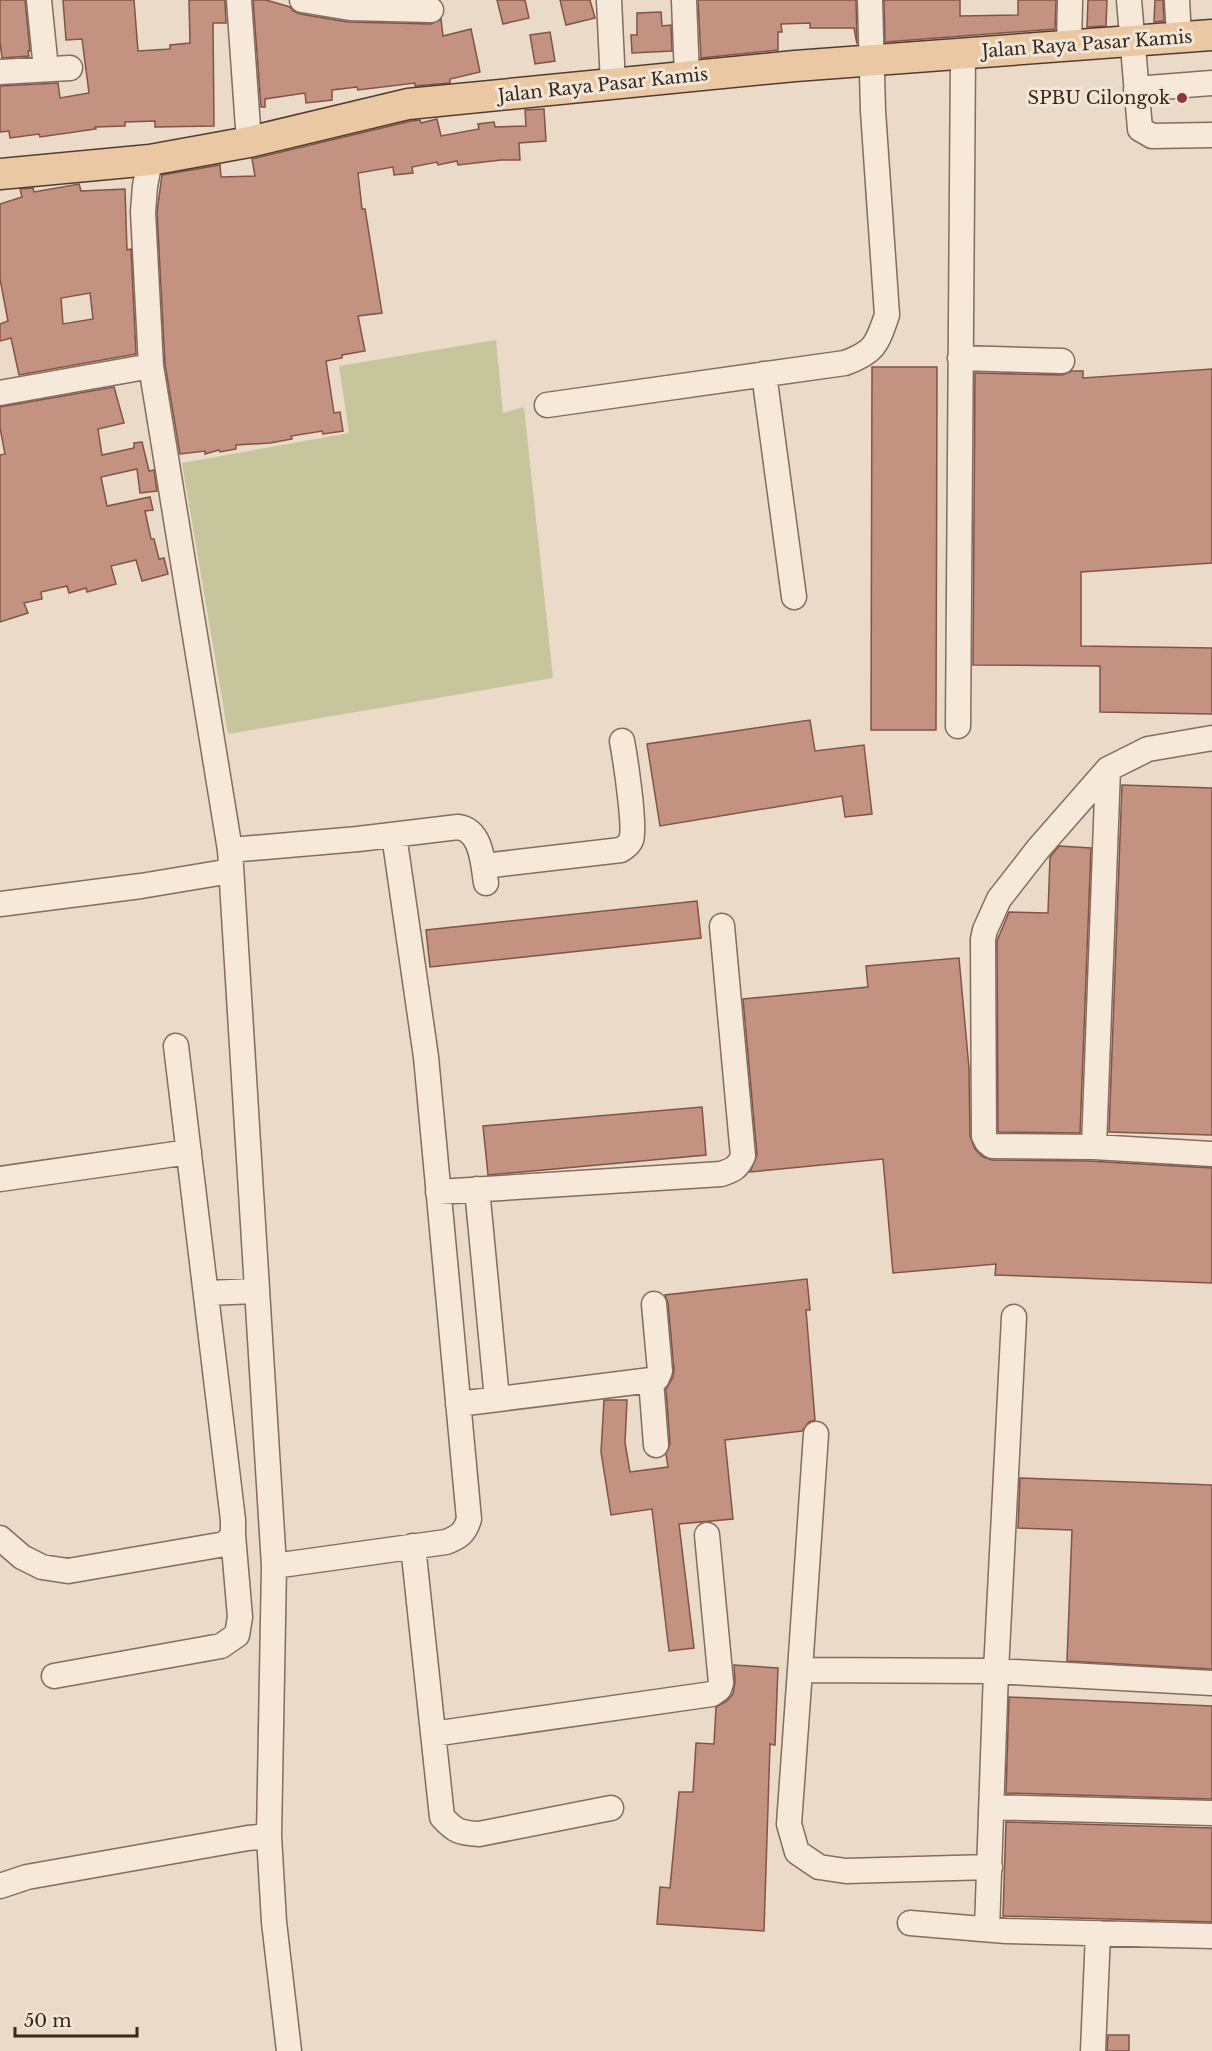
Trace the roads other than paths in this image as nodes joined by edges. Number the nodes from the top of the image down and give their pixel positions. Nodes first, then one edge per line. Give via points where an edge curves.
1 (39, 0) edge
2 (238, 0) edge
3 (302, 0) edge
4 (609, 0) edge
5 (684, 0) edge
6 (870, 0) edge
7 (1070, 0) edge
8 (1130, 0) edge
9 (1177, 0) edge
10 (431, 10) dead end
11 (1212, 35) edge
12 (1179, 37) junction
13 (1132, 40) junction
14 (1069, 45) junction
15 (963, 54) junction
16 (871, 62) junction
17 (70, 68) dead end
18 (46, 69) junction
19 (0, 72) edge
20 (687, 77) junction
21 (613, 84) junction
22 (1212, 84) edge
23 (1136, 88) junction
24 (1212, 135) edge
25 (249, 142) junction
26 (150, 160) junction
27 (0, 174) edge
28 (960, 358) junction
29 (1062, 361) dead end
30 (151, 366) junction
31 (764, 374) junction
32 (0, 393) edge
33 (547, 405) dead end
34 (794, 597) dead end
35 (958, 726) dead end
36 (1212, 738) edge
37 (622, 741) dead end
38 (1108, 770) junction
39 (394, 835) junction
40 (230, 861) junction
41 (0, 904) edge
42 (722, 927) dead end
43 (176, 1046) dead end
44 (1094, 1147) junction
45 (189, 1152) junction
46 (1212, 1154) edge
47 (0, 1179) edge
48 (477, 1189) junction
49 (438, 1192) junction
50 (256, 1291) junction
51 (207, 1293) junction
52 (654, 1304) dead end
53 (1014, 1317) dead end
54 (651, 1380) junction
55 (497, 1399) junction
56 (458, 1404) junction
57 (816, 1434) dead end
58 (656, 1445) dead end
59 (233, 1535) junction
60 (707, 1535) dead end
61 (0, 1538) edge
62 (413, 1546) junction
63 (274, 1566) junction
64 (800, 1670) junction
65 (996, 1671) junction
66 (54, 1676) dead end
67 (1212, 1683) edge
68 (433, 1734) junction
69 (992, 1807) junction
70 (611, 1808) dead end
71 (1212, 1813) edge
72 (269, 1836) junction
73 (990, 1867) junction
74 (0, 1886) edge
75 (910, 1923) dead end
76 (987, 1929) junction
77 (1098, 1933) junction
78 (1212, 1936) edge
79 (289, 2051) edge
80 (1094, 2051) edge

1 - 18 street
2 - 25 street
3 - 10 street via 350,8
4 - 21 street
5 - 20 street
6 - 16 street
7 - 14 street
8 - 13 street
9 - 12 street
11 - 12 main road, Jalan Raya Pasar Kamis
12 - 13 main road, Jalan Raya Pasar Kamis
13 - 14 main road, Jalan Raya Pasar Kamis
13 - 23 street
14 - 15 main road, Jalan Raya Pasar Kamis
15 - 16 main road, Jalan Raya Pasar Kamis
15 - 28 street
16 - 20 main road, Jalan Raya Pasar Kamis
16 - 31 street via 887,315 879,340 865,356 845,363
17 - 18 street
18 - 19 street
20 - 21 main road, Jalan Raya Pasar Kamis
21 - 25 main road, Jalan Raya Pasar Kamis via 408,104
22 - 23 street
23 - 24 street via 1140,129 1152,136
25 - 26 main road, Jalan Raya Pasar Kamis
26 - 27 main road, Jalan Raya Pasar Kamis
26 - 30 street via 143,212
28 - 29 street
28 - 35 street
30 - 32 street
30 - 40 street
31 - 33 street
31 - 34 street
36 - 38 street via 1148,749
37 - 39 street via 632,839 621,850 485,874 482,854 472,832 466,828
38 - 44 street
38 - 44 street via 999,898 983,939 987,1142 997,1147
39 - 40 street
39 - 49 street via 426,1057
40 - 41 street via 141,886
40 - 50 street
42 - 48 street via 743,1156 740,1164 721,1174
43 - 45 street
44 - 46 street
45 - 47 street
45 - 51 street
48 - 49 street
48 - 55 street
49 - 56 street
50 - 51 street
50 - 63 street
51 - 59 street
52 - 54 street via 660,1371
53 - 65 street
54 - 55 street
54 - 58 street
55 - 56 street
56 - 62 street via 469,1519 466,1530 446,1542
57 - 64 street
59 - 61 street via 225,1544 68,1571 42,1567 22,1557
59 - 66 street via 240,1617 237,1635 221,1646
60 - 68 street via 719,1689 712,1694
62 - 63 street
62 - 68 street
63 - 72 street
64 - 65 street
64 - 73 street via 789,1824 797,1852 819,1867 846,1871
65 - 67 street
65 - 69 street
68 - 70 street via 442,1817 462,1833 479,1834
69 - 71 street
69 - 73 street
72 - 74 street via 27,1877
72 - 79 street
73 - 76 street
75 - 76 street
76 - 77 street
77 - 78 street
77 - 80 street

